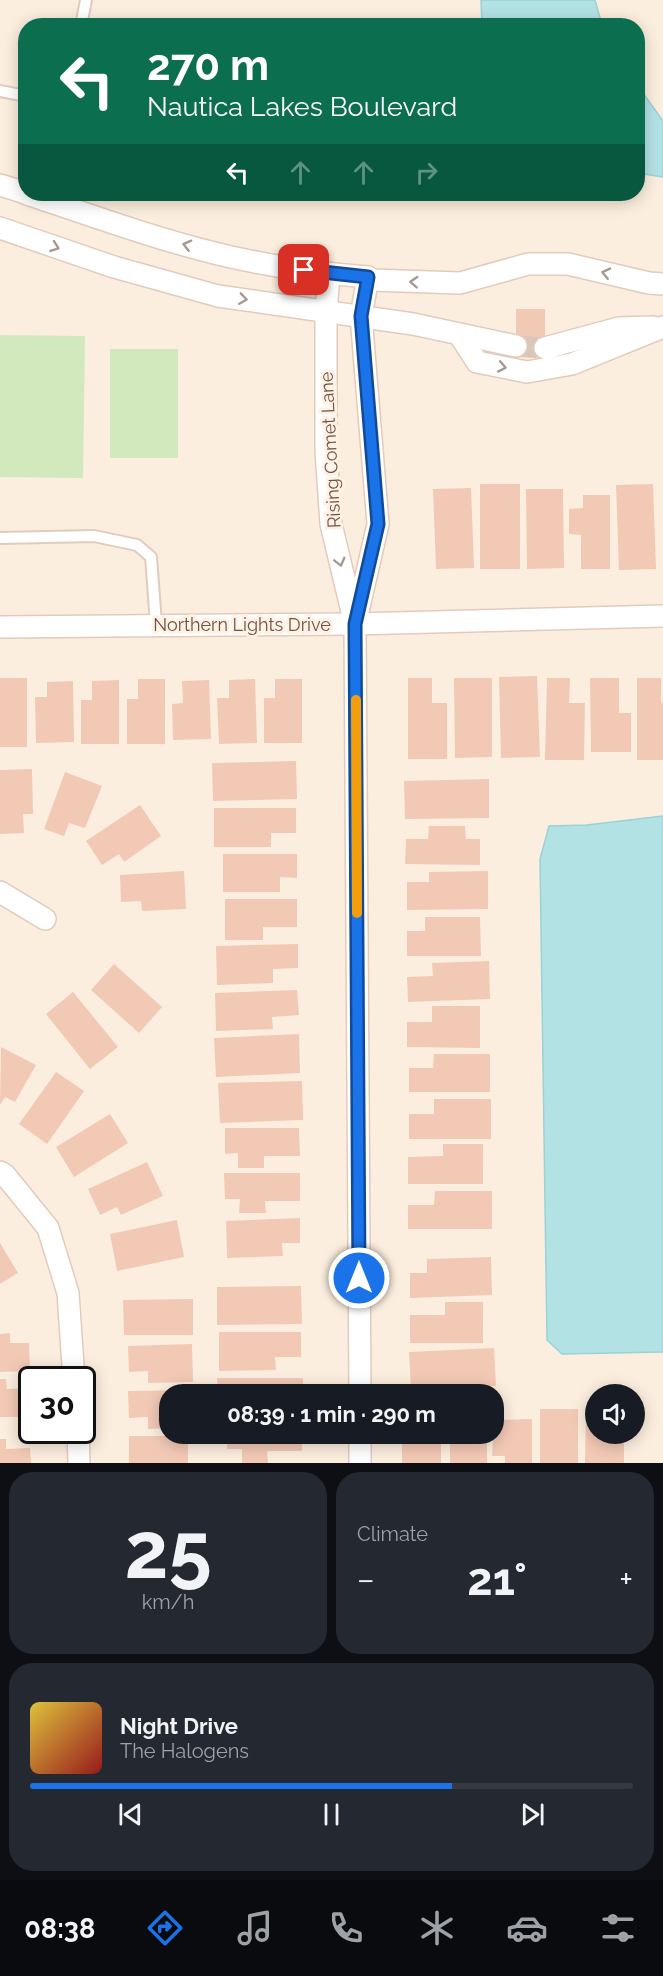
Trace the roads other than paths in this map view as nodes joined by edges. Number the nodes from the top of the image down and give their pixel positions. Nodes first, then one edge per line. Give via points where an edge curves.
1 (86, 0) edge
2 (83, 18) edge
3 (0, 91) edge
4 (18, 94) edge
5 (0, 184) edge
6 (18, 190) edge
7 (50, 201) edge
8 (0, 228) edge
9 (329, 273) junction
10 (368, 277) junction
11 (663, 284) edge
12 (327, 312) junction
13 (361, 316) junction
14 (663, 327) edge
15 (459, 334) junction
16 (516, 346) tunnel mouth
17 (545, 348) tunnel mouth
18 (0, 538) edge
19 (663, 616) edge
20 (156, 624) junction
21 (355, 624) junction
22 (0, 627) edge
23 (0, 892) edge
24 (45, 919) dead end
25 (0, 1172) edge
26 (73, 1366) edge
27 (360, 1384) edge
28 (78, 1444) edge
29 (360, 1444) edge
30 (79, 1463) edge
31 (360, 1463) edge

1 - 2 lane
3 - 4 lane
5 - 6 street
9 -> 7 street via 249,261 182,244
8 -> 12 street via 114,267 218,296
9 - 10 street
9 - 12 street, Rising Comet Lane
11 -> 10 street via 568,264 528,264 460,283
10 - 13 street, Rising Comet Lane
12 - 13 street
12 -> 21 street, Rising Comet Lane via 326,451 331,524
13 - 15 street
13 - 21 street, Rising Comet Lane via 378,524
15 -> 14 street via 477,362 527,372 572,364
14 - 17 street via 619,328
15 - 16 street
18 - 20 lane via 94,536 137,545 151,557
19 - 21 street, Northern Lights Drive
20 - 21 street, Northern Lights Drive
20 - 22 street, Northern Lights Drive
21 - 27 street, Rising Comet Lane
23 - 24 street
25 - 26 street via 48,1228 68,1293
28 - 30 street
29 - 31 street

